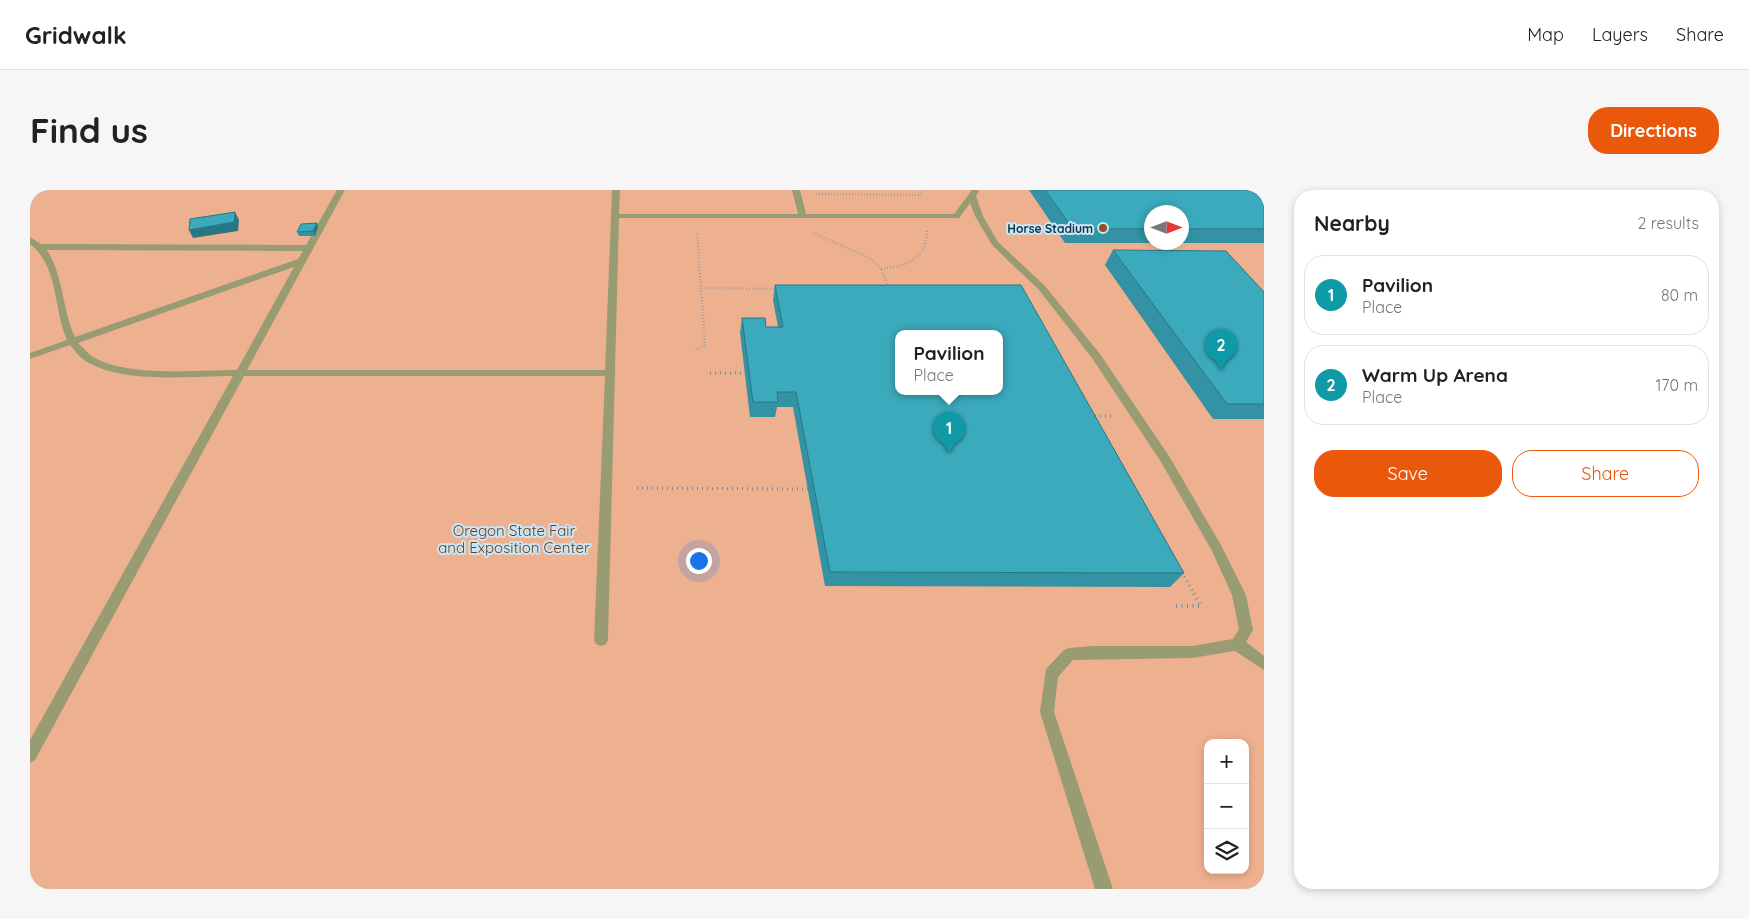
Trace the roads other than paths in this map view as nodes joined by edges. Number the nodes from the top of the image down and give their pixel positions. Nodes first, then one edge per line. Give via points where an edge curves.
1 (342, 190) edge
2 (616, 190) edge
3 (797, 192) edge
4 (974, 193) edge
5 (616, 216) junction
6 (803, 216) junction
7 (30, 240) edge
8 (41, 247) junction
9 (310, 248) junction
10 (302, 261) junction
11 (71, 341) junction
12 (30, 356) edge
13 (610, 373) junction
14 (240, 374) junction
15 (601, 640) dead end
16 (1238, 644) junction
17 (1264, 664) edge
18 (30, 756) edge
19 (1104, 889) edge

1 - 9 street
2 - 5 street
3 - 6 street
4 - 6 street via 956,216
4 - 16 street via 979,216 995,242 1042,288 1096,356 1165,459 1218,549 1240,595 1246,630
5 - 6 street
5 - 13 street
7 - 8 street
8 - 9 street
8 - 11 street via 51,264
9 - 10 street
10 - 11 street
10 - 14 street
11 - 12 street
11 - 14 street via 85,356 125,371
13 - 14 street
13 - 15 street
14 - 18 street
16 - 17 street
16 - 19 street via 1192,652 1069,654 1051,674 1047,712

